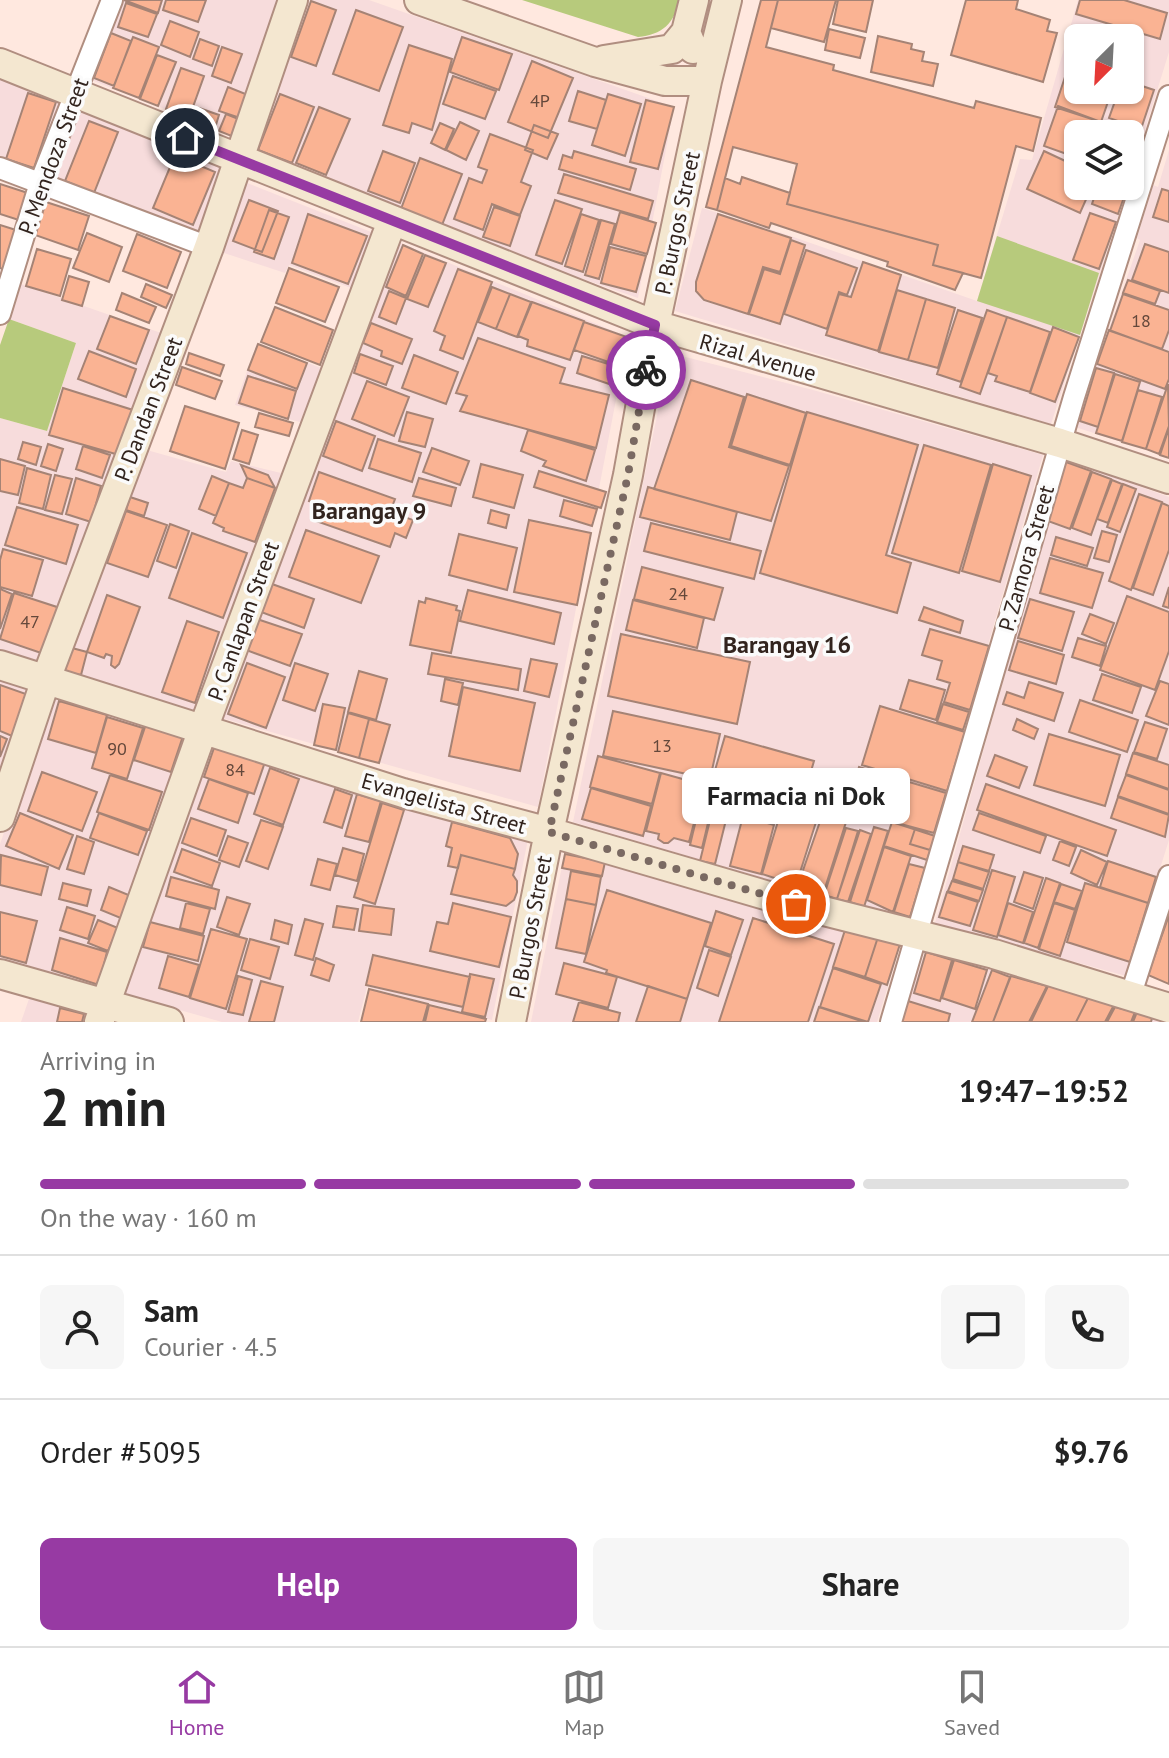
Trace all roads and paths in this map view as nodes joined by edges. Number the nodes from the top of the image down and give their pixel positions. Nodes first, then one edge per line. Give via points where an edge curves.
1 (112, 0) edge
2 (293, 0) edge
3 (419, 0) edge
4 (694, 0) edge
5 (727, 0) edge
6 (686, 32) junction
7 (595, 62) junction
8 (0, 63) edge
9 (707, 81) junction
10 (75, 92) junction
11 (1169, 96) edge
12 (240, 161) junction
13 (0, 168) edge
14 (40, 183) junction
15 (392, 221) junction
16 (209, 247) junction
17 (0, 314) edge
18 (655, 325) junction
19 (1060, 443) junction
20 (1169, 479) edge
21 (0, 665) edge
22 (46, 679) junction
23 (203, 729) junction
24 (0, 817) edge
25 (549, 832) junction
26 (1169, 876) edge
27 (917, 934) junction
28 (0, 974) edge
29 (1131, 994) junction
30 (1169, 1008) edge
31 (102, 1014) edge
32 (169, 1022) edge
33 (511, 1022) edge
34 (891, 1022) edge

1 - 10 street, P. Mendoza Street
2 - 12 street, P. Dandan Street
3 - 7 street
4 - 6 street
5 - 9 street, P. Burgos Street
6 - 7 street via 672,49
6 - 9 street
7 - 9 street via 665,81
8 - 10 street, Rizal Avenue
9 - 18 street, P. Burgos Street
10 - 12 street, Rizal Avenue
10 - 14 street, P. Mendoza Street
11 - 19 street, P. Zamora Street
12 - 15 street, Rizal Avenue
12 - 16 street, P. Dandan Street
13 - 14 street
14 - 16 street
14 - 17 street, P. Mendoza Street
15 - 18 street, Rizal Avenue
15 - 23 street, P. Canlapan Street
16 - 22 street, P. Dandan Street
18 - 19 street, Rizal Avenue
18 - 25 street, P. Burgos Street via 628,475
19 - 20 street, Rizal Avenue
19 - 27 street, P. Zamora Street
21 - 22 street, Evangelista Street
22 - 23 street, Evangelista Street
22 - 24 street, P. Dandan Street
23 - 25 street, Evangelista Street via 403,793
23 - 31 street, P. Canlapan Street
25 - 27 street, Evangelista Street
25 - 33 street, P. Burgos Street
26 - 29 street
27 - 29 street, Evangelista Street
27 - 34 street, P. Zamora Street
28 - 31 street
29 - 30 street, Evangelista Street
31 - 32 street

